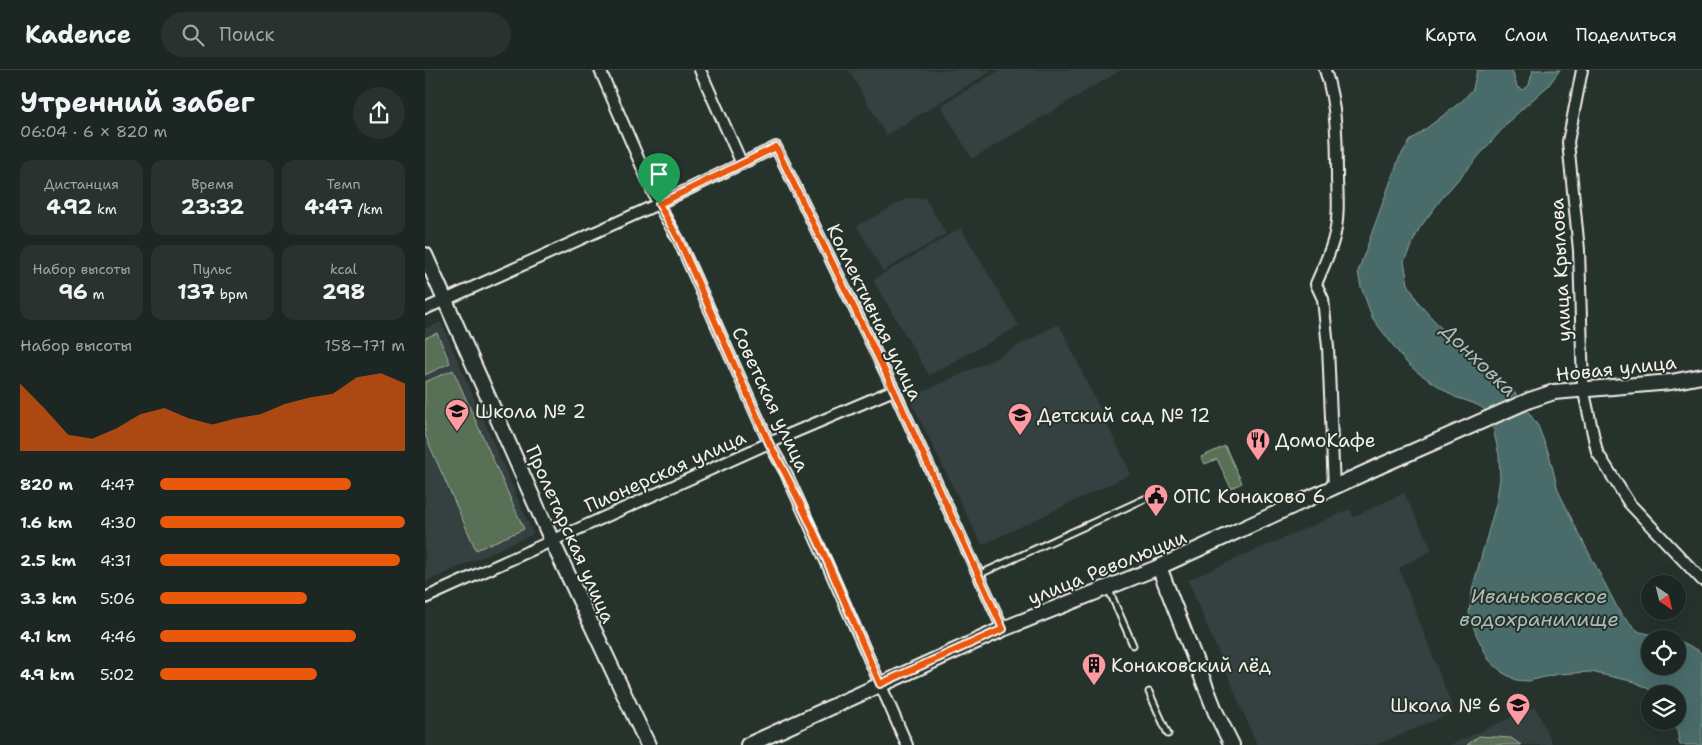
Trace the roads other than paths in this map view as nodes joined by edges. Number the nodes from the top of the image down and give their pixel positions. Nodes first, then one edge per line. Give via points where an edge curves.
1 (600, 70) edge
2 (700, 70) edge
3 (1325, 70) edge
4 (1582, 70) edge
5 (742, 164) junction
6 (659, 204) junction
7 (425, 255) edge
8 (445, 299) junction
9 (425, 308) edge
10 (1702, 376) edge
11 (1583, 388) junction
12 (894, 390) junction
13 (1479, 421) joint
14 (769, 443) junction
15 (1334, 488) junction
16 (1151, 496) dead end
17 (552, 541) junction
18 (1159, 567) junction
19 (978, 575) junction
20 (1702, 580) edge
21 (1108, 588) junction
22 (425, 598) edge
23 (1003, 629) junction
24 (1133, 645) dead end
25 (880, 684) junction
26 (1149, 692) dead end
27 (1168, 734) dead end
28 (648, 745) edge
29 (748, 745) edge
30 (907, 745) edge
31 (1232, 745) edge

1 - 6 street, Советская улица
2 - 5 street
3 - 15 street via 1334,109 1338,204 1333,240 1317,284 1323,299 1328,347
4 - 11 street, улица Крылова via 1568,142 1579,250
5 - 6 street
5 - 12 street, Коллективная улица via 776,147
6 - 8 street
6 - 14 street, Советская улица via 679,240
7 - 8 street, Пролетарская улица
8 - 9 street
8 - 17 street, Пролетарская улица
10 - 11 street, Новая улица via 1671,382
11 - 13 street, Новая улица via 1554,392
11 - 20 street, улица Крылова via 1597,452 1629,503
12 - 14 street, Пионерская улица
12 - 19 street, Коллективная улица
13 - 15 street, улица Революции
14 - 17 street, Пионерская улица
14 - 25 street, Советская улица via 786,473
15 - 18 street, улица Революции
16 - 19 lane
17 - 22 street, Пионерская улица
17 - 28 street, Пролетарская улица
18 - 21 street, улица Революции
18 - 31 street via 1216,713
19 - 23 street, Коллективная улица
21 - 23 street, улица Революции
21 - 24 lane
23 - 25 street, улица Революции
25 - 29 street, улица Революции
25 - 30 street, Советская улица
26 - 27 lane

